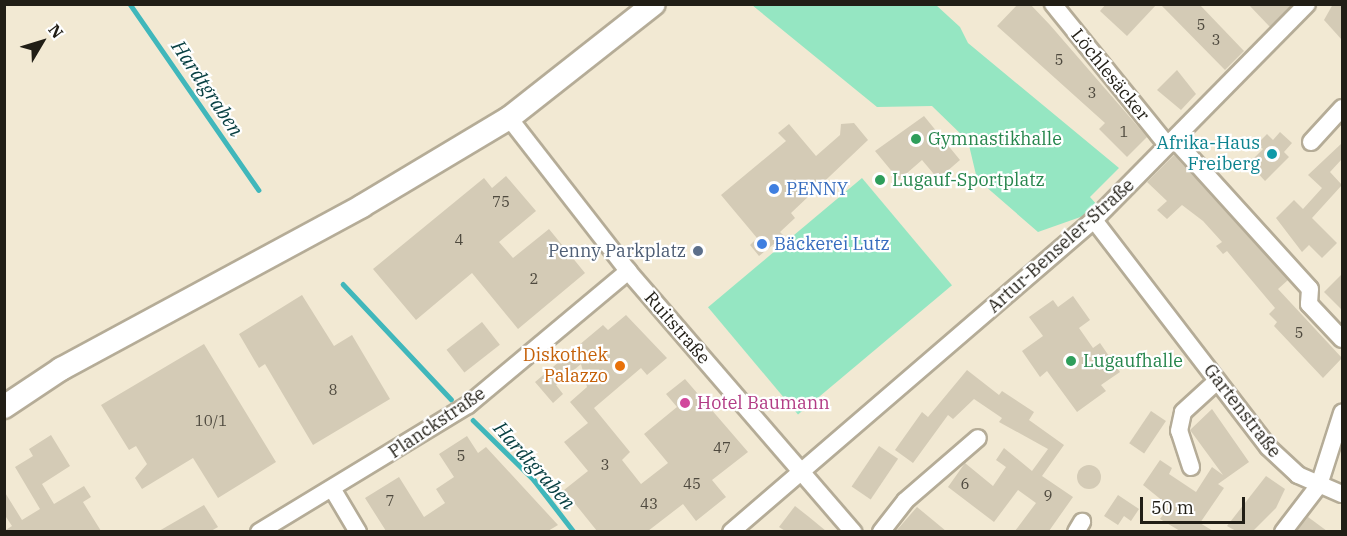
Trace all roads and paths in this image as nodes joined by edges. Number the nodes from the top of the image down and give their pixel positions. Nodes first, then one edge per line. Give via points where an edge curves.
1 (654, 4) edge
2 (1053, 4) edge
3 (1307, 4) edge
4 (1342, 108) edge
5 (509, 118) junction
6 (1171, 142) junction
7 (1311, 142) dead end
8 (1094, 220) junction
9 (628, 271) junction
10 (1342, 339) edge
11 (1217, 381) junction
12 (4, 407) edge
13 (1342, 413) edge
14 (978, 438) dead end
15 (1191, 467) dead end
16 (801, 473) junction
17 (1319, 485) junction
18 (333, 490) junction
19 (1342, 494) edge
20 (259, 531) edge
21 (358, 531) edge
22 (731, 531) edge
23 (853, 531) edge
24 (881, 531) edge
25 (1283, 531) edge

1 - 5 main road
2 - 6 street, Löchlesäcker
3 - 6 street, Artur-Benseler-Straße
4 - 7 street
5 - 9 street, Ruitstraße
5 - 12 main road via 362,206 61,369
6 - 8 street, Artur-Benseler-Straße
6 - 10 street, Löchlesäcker via 1310,289 1309,304
8 - 11 street, Gartenstraße
8 - 16 street, Artur-Benseler-Straße
9 - 16 street, Ruitstraße
9 - 18 street, Planckstraße via 468,405
11 - 15 street via 1183,412 1179,431
11 - 17 street, Gartenstraße via 1284,465
13 - 17 street
14 - 24 street via 905,501
16 - 22 street, Artur-Benseler-Straße
16 - 23 street, Ruitstraße
17 - 19 street, Gartenstraße
17 - 25 street
18 - 20 street, Planckstraße
18 - 21 street

